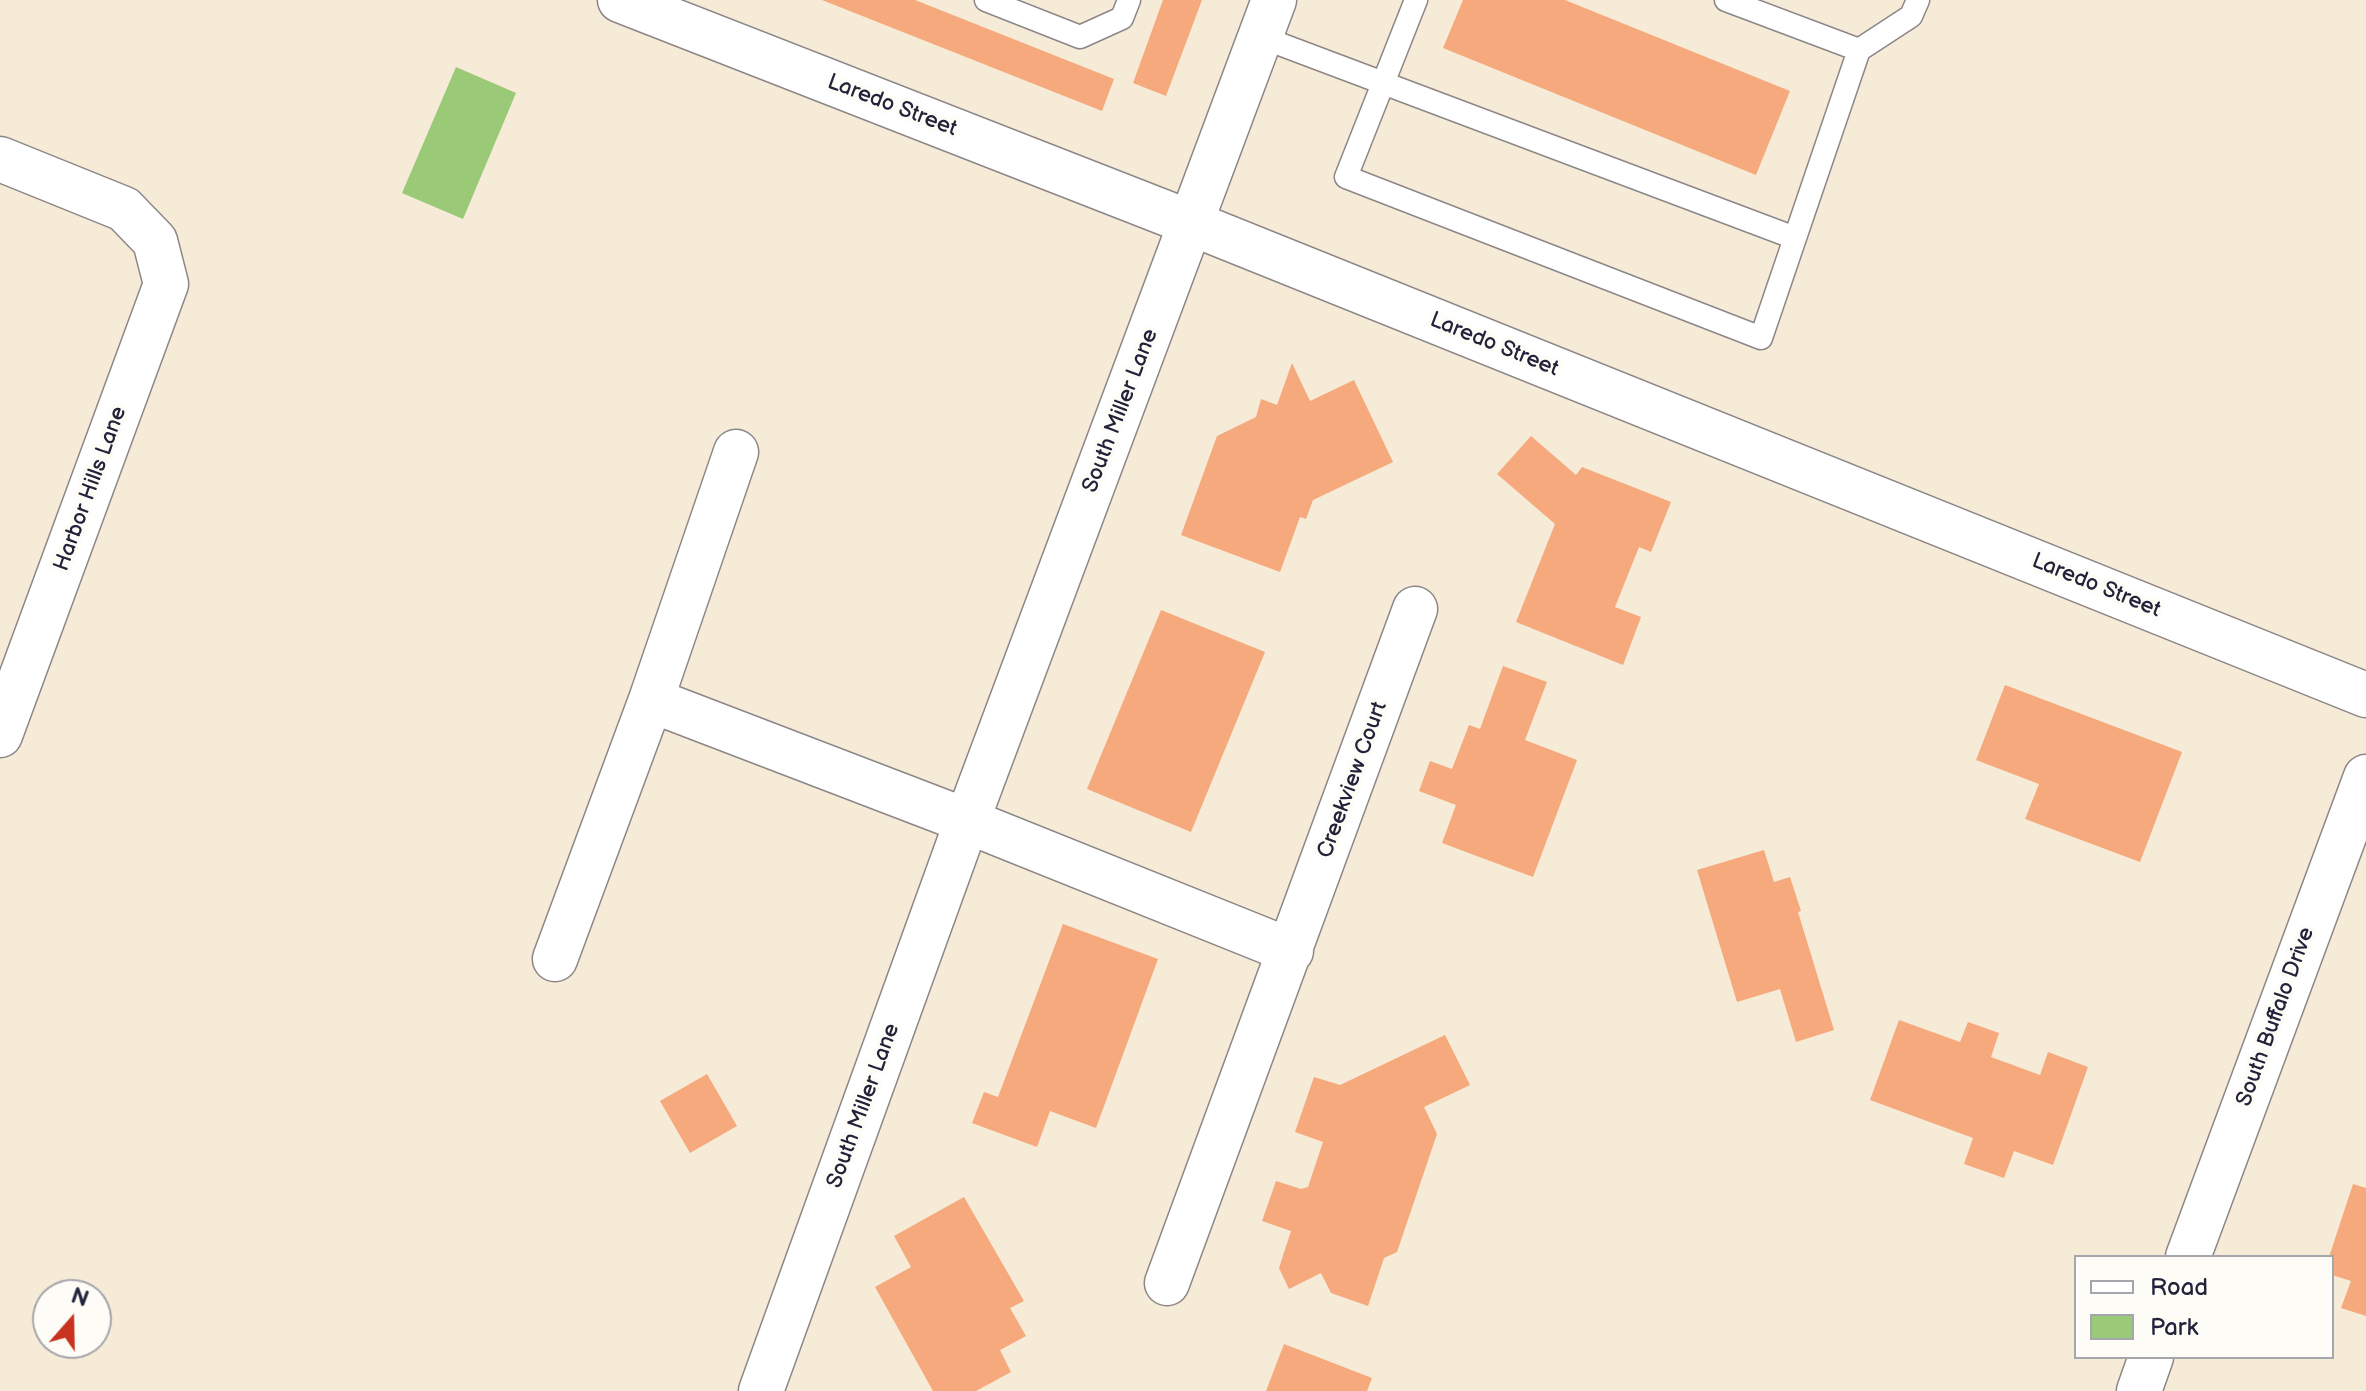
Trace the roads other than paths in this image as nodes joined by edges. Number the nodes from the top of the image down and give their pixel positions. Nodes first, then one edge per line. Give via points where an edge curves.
1 (620, 0) edge
2 (986, 0) edge
3 (1129, 0) edge
4 (1416, 0) edge
5 (1726, 0) edge
6 (1918, 0) edge
7 (1267, 18) edge
8 (1859, 50) junction
9 (1384, 83) junction
10 (0, 159) edge
11 (1191, 223) junction
12 (1795, 238) junction
13 (736, 452) dead end
14 (1415, 609) dead end
15 (2366, 695) edge
16 (651, 700) junction
17 (0, 735) edge
18 (2366, 777) edge
19 (967, 821) junction
20 (1291, 951) junction
21 (555, 959) dead end
22 (2189, 1255) edge
23 (1167, 1283) dead end
24 (2150, 1359) edge
25 (761, 1391) edge
26 (2139, 1391) edge

1 - 11 street, Laredo Street
2 - 3 lane via 1080,37 1122,18
4 - 9 lane
5 - 8 lane
6 - 8 lane via 1911,16
7 - 9 lane
7 - 11 street, South Miller Lane
8 - 12 lane
9 - 12 lane
9 - 12 lane via 1346,177 1761,338
10 - 17 street, Harbor Hills Lane via 124,209 155,241 166,284
11 - 15 street, Laredo Street
11 - 19 street, South Miller Lane
13 - 16 street
14 - 20 street, Creekview Court
16 - 19 street
16 - 21 street
18 - 22 street, South Buffalo Drive
19 - 20 street
19 - 25 street, South Miller Lane
20 - 23 street, Creekview Court
24 - 26 street

